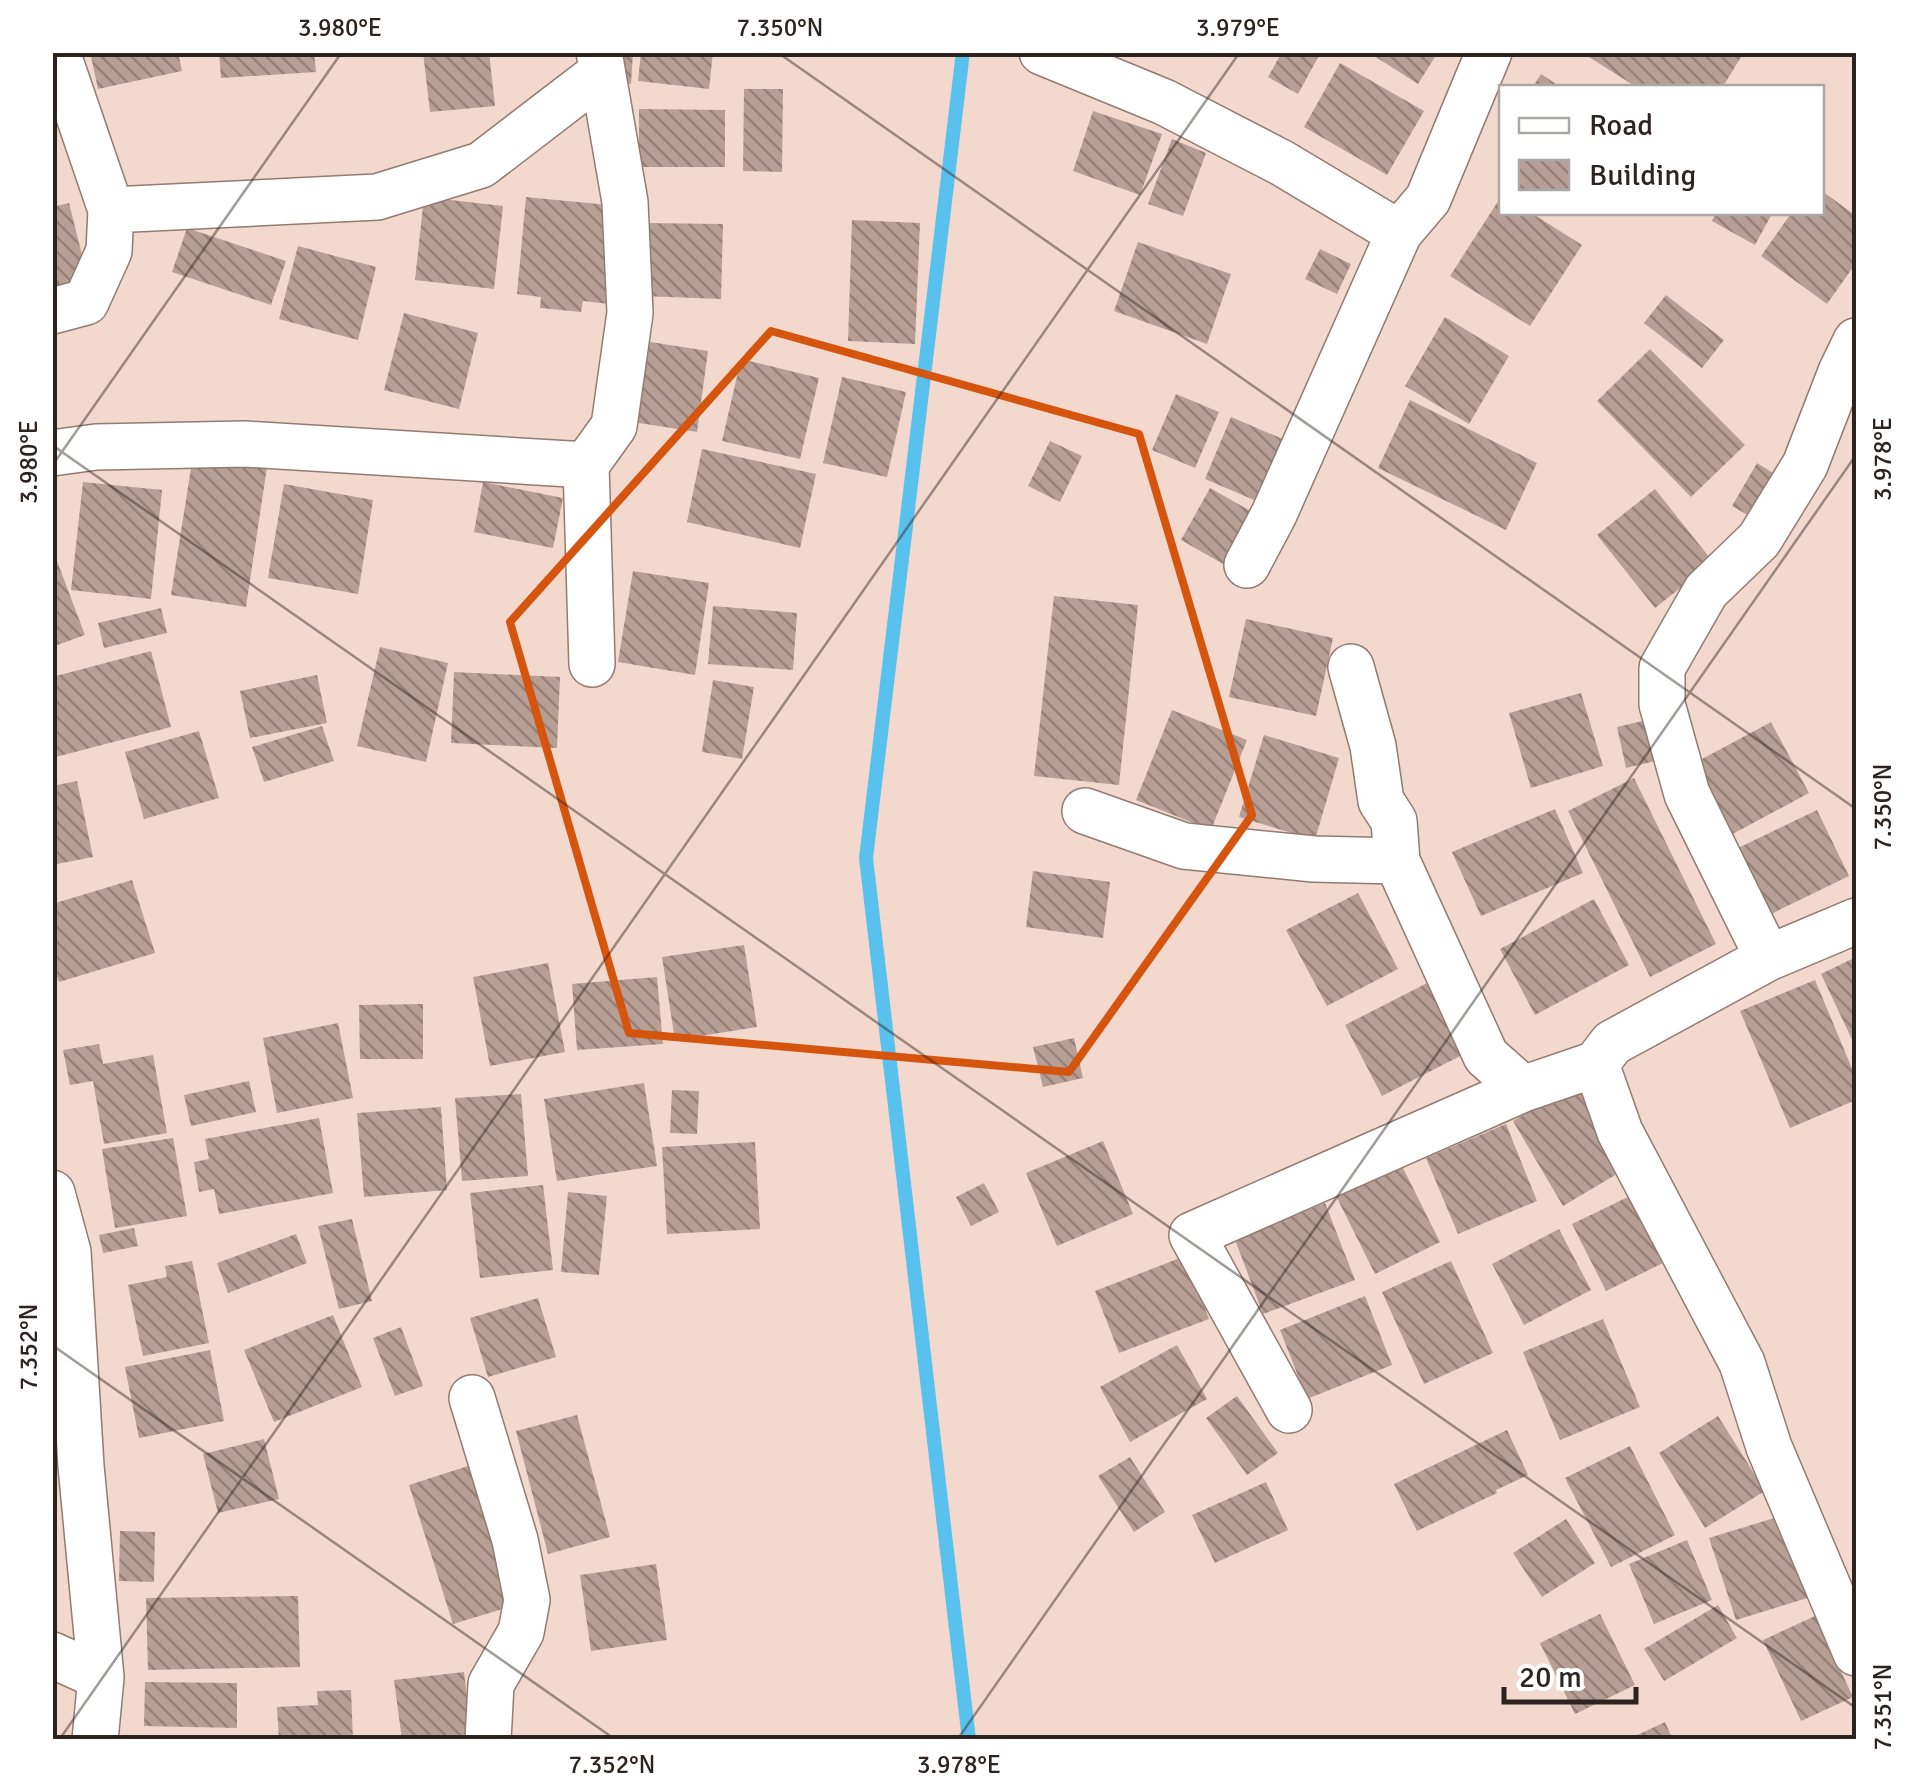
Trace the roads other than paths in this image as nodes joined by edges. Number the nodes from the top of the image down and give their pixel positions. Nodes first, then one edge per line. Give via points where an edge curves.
1 (56, 52) edge
2 (1042, 52) edge
3 (1489, 52) edge
4 (600, 63) edge
5 (111, 210) junction
6 (1399, 233) junction
7 (52, 311) edge
8 (1856, 341) edge
9 (52, 453) edge
10 (586, 465) junction
11 (1247, 565) dead end
12 (592, 664) dead end
13 (1351, 667) dead end
14 (1085, 811) dead end
15 (1397, 860) junction
16 (1856, 921) edge
17 (1768, 958) junction
18 (1596, 1064) junction
19 (1523, 1089) junction
20 (52, 1194) edge
21 (472, 1398) dead end
22 (1288, 1410) dead end
23 (1856, 1654) edge
24 (52, 1655) edge
25 (101, 1677) junction
26 (95, 1740) edge
27 (488, 1740) edge

1 - 5 street
2 - 6 street via 1164,102
3 - 6 street via 1428,199
4 - 5 street via 480,165 377,197
4 - 10 street via 625,202 630,313 614,426
5 - 7 street via 109,251 86,302
6 - 11 street
8 - 17 street via 1806,465 1759,540 1706,591 1662,668 1662,704 1687,794
9 - 10 street via 245,444
10 - 12 street
13 - 15 street via 1381,800 1394,821
14 - 15 street via 1184,846
15 - 19 street via 1486,1056
16 - 17 street
17 - 18 street via 1612,1042
18 - 19 street
18 - 23 street via 1620,1132 1742,1363 1769,1447
19 - 22 street via 1192,1235
20 - 25 street via 68,1252
21 - 27 street via 527,1600 521,1632 491,1684
24 - 25 street
25 - 26 street

